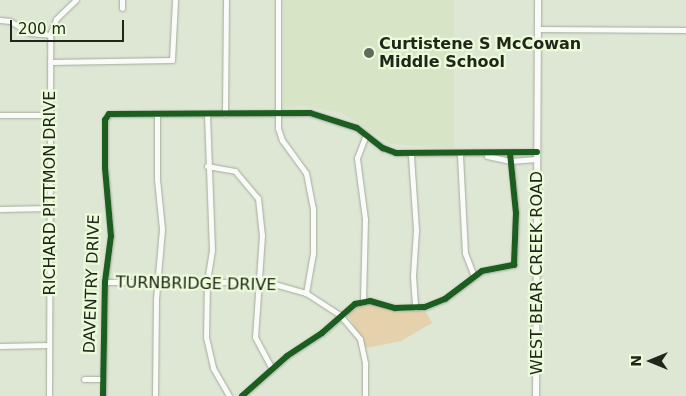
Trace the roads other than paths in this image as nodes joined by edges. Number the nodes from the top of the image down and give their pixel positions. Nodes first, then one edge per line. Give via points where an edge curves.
1 (76, 0) edge
2 (122, 0) edge
3 (175, 0) edge
4 (226, 0) edge
5 (278, 0) edge
6 (538, 0) edge
7 (122, 8) dead end
8 (0, 20) edge
9 (538, 29) junction
10 (686, 30) edge
11 (50, 35) junction
12 (50, 62) junction
13 (157, 114) junction
14 (207, 114) junction
15 (226, 114) junction
16 (277, 114) junction
17 (0, 115) edge
18 (50, 115) junction
19 (366, 135) junction
20 (510, 153) junction
21 (476, 154) junction
22 (460, 155) junction
23 (411, 156) junction
24 (537, 156) junction
25 (510, 160) junction
26 (207, 166) junction
27 (50, 208) junction
28 (0, 209) edge
29 (474, 276) junction
30 (105, 282) junction
31 (156, 282) junction
32 (207, 282) junction
33 (257, 282) junction
34 (306, 293) junction
35 (363, 301) junction
36 (415, 308) junction
37 (340, 314) junction
38 (0, 346) edge
39 (49, 346) junction
40 (272, 369) junction
41 (84, 379) dead end
42 (103, 379) junction
43 (49, 396) edge
44 (103, 396) edge
45 (155, 396) edge
46 (229, 396) edge
47 (242, 396) edge
48 (365, 396) edge
49 (536, 396) edge

1 - 11 street, RICHARD PITTMON DRIVE via 56,19
2 - 7 street
3 - 12 street via 172,60
4 - 15 street
5 - 16 street
6 - 9 main road, WEST BEAR CREEK ROAD
8 - 11 street via 10,21 29,33
9 - 10 street
9 - 24 main road, WEST BEAR CREEK ROAD
11 - 12 street, RICHARD PITTMON DRIVE
12 - 18 street, RICHARD PITTMON DRIVE
13 - 14 street
13 - 30 street, DAVENTRY DRIVE via 109,114 106,120 111,236
13 - 31 street via 157,179 162,230
14 - 15 street
14 - 26 street
15 - 16 street
16 - 19 street via 310,113 332,118
16 - 34 street via 282,140 306,173 313,208 313,253
17 - 18 street
18 - 27 street, RICHARD PITTMON DRIVE
19 - 23 street via 390,151
19 - 35 street via 357,158 365,219
20 - 21 street
20 - 24 street
20 - 25 street
21 - 22 street
21 - 25 street
22 - 23 street
22 - 29 street via 465,253
23 - 36 street via 416,230
24 - 25 street
24 - 49 main road, WEST BEAR CREEK ROAD
25 - 29 street via 516,263
26 - 32 street via 212,242
26 - 33 street via 235,171 258,198 262,235
27 - 28 street
27 - 39 street, RICHARD PITTMON DRIVE
29 - 36 street via 445,299
30 - 31 street, TURNBRIDGE DRIVE
30 - 42 street, DAVENTRY DRIVE
31 - 32 street, TURNBRIDGE DRIVE
31 - 45 street
32 - 33 street, TURNBRIDGE DRIVE
32 - 46 street via 208,353 212,368
33 - 34 street, TURNBRIDGE DRIVE via 283,285
33 - 40 street via 256,337
34 - 37 street, TURNBRIDGE DRIVE
35 - 36 street via 395,308
35 - 37 street
37 - 40 street via 322,334
37 - 48 street, TURNBRIDGE DRIVE via 360,339
38 - 39 street
39 - 43 street, RICHARD PITTMON DRIVE
40 - 47 street
41 - 42 street
42 - 44 street, DAVENTRY DRIVE

